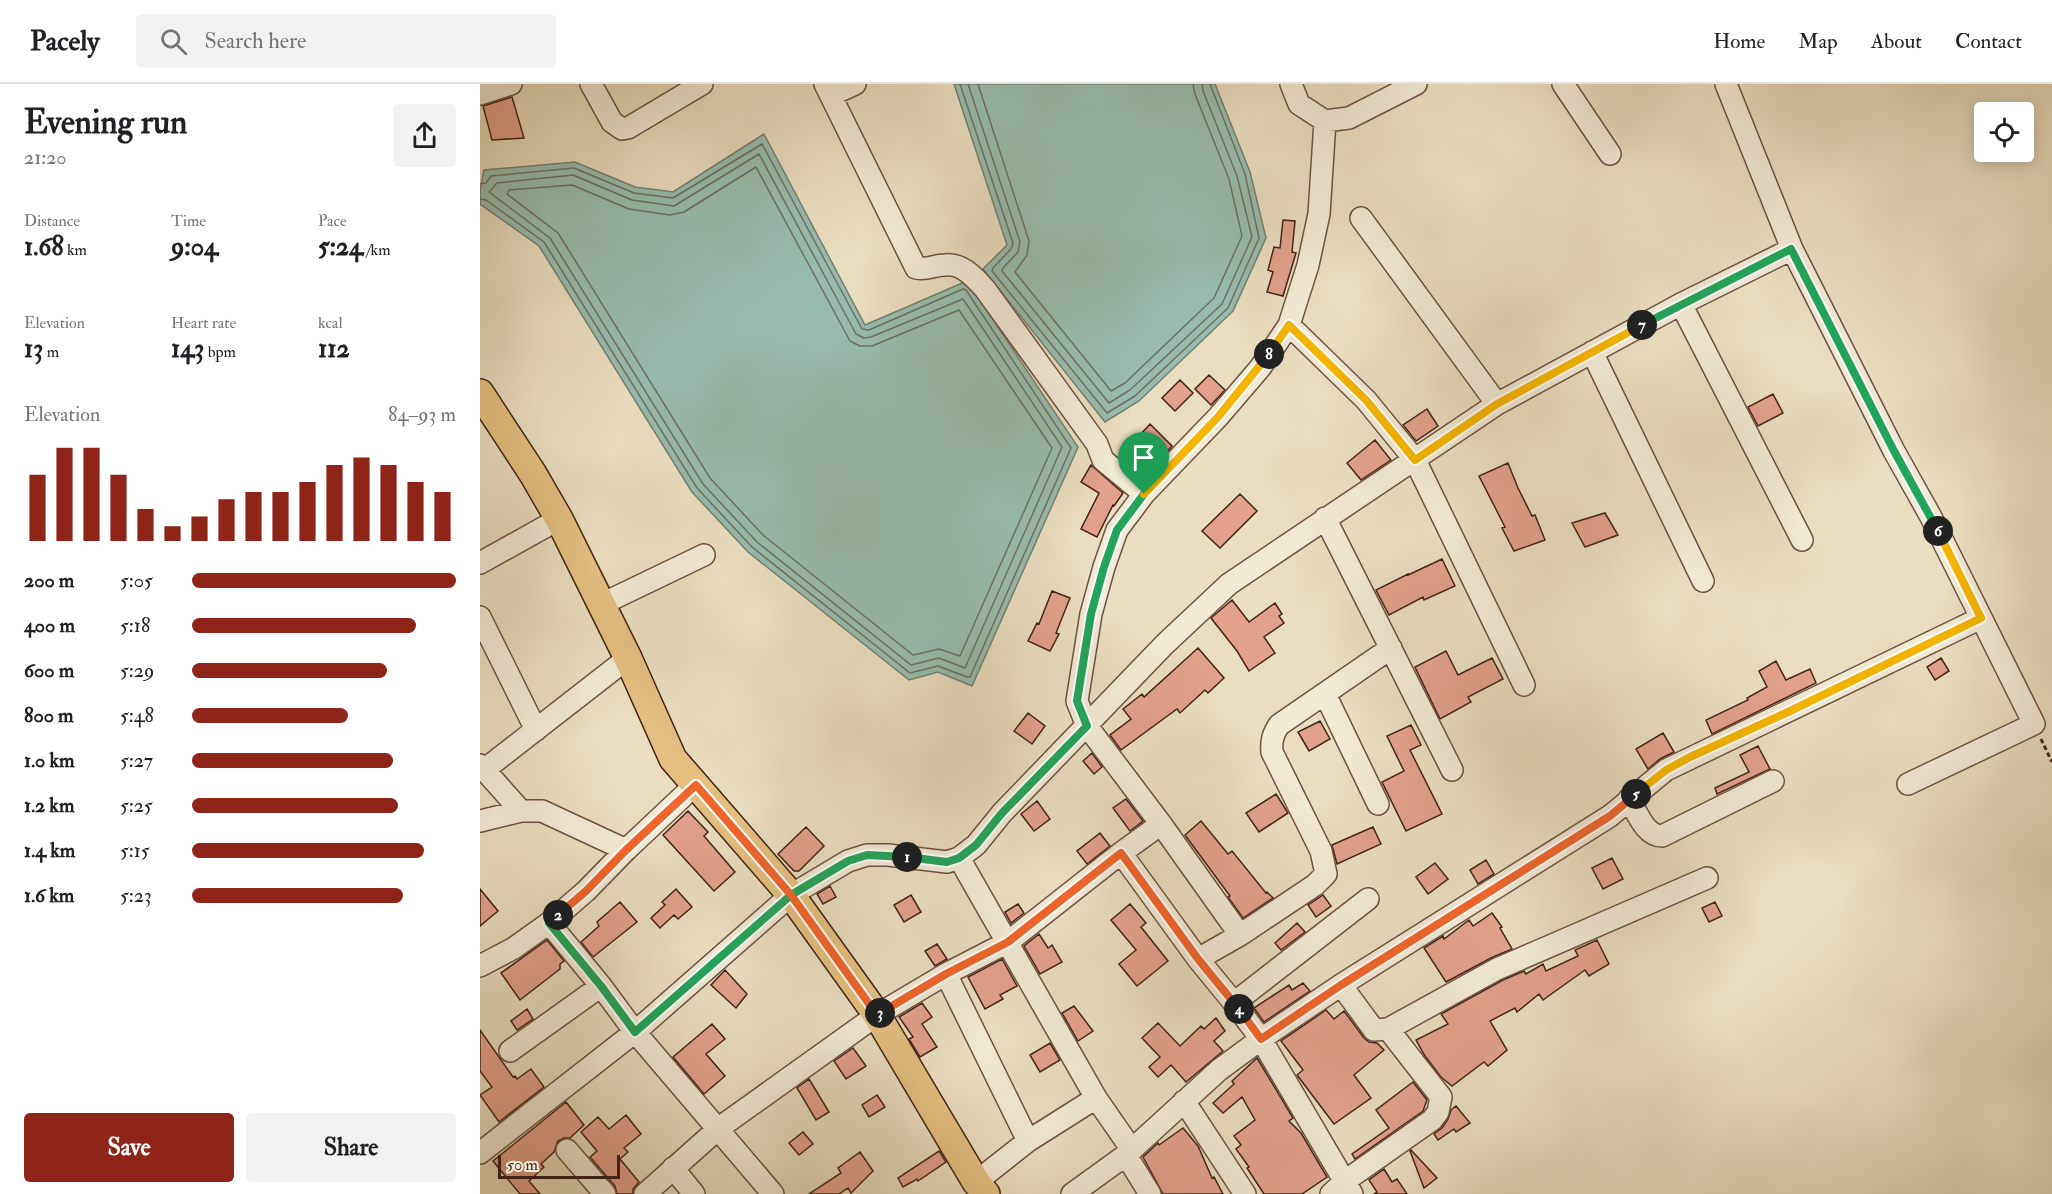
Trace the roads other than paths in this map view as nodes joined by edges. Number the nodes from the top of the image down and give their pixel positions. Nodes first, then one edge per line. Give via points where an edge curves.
1 (511, 84) edge
2 (591, 84) edge
3 (702, 84) edge
4 (855, 84) edge
5 (1291, 84) edge
6 (1416, 84) edge
7 (1563, 84) edge
8 (1726, 84) edge
9 (828, 89) edge
10 (480, 94) edge
11 (1325, 121) junction
12 (1610, 154) dead end
13 (1361, 218) dead end
14 (1791, 249) junction
15 (1681, 304) junction
16 (1289, 325) junction
17 (1592, 352) junction
18 (480, 393) edge
19 (1497, 404) junction
20 (1415, 460) junction
21 (1144, 494) junction
22 (1325, 518) junction
23 (559, 519) junction
24 (1802, 540) dead end
25 (704, 555) dead end
26 (480, 563) edge
27 (1703, 580) dead end
28 (602, 604) junction
29 (480, 617) edge
30 (1981, 618) junction
31 (1391, 648) junction
32 (628, 658) junction
33 (1524, 685) dead end
34 (1325, 694) junction
35 (1087, 726) junction
36 (536, 730) junction
37 (482, 767) edge
38 (1452, 770) dead end
39 (1773, 781) dead end
40 (1908, 784) dead end
41 (696, 785) junction
42 (1629, 799) junction
43 (1378, 804) dead end
44 (521, 811) junction
45 (480, 821) edge
46 (1161, 825) junction
47 (626, 850) junction
48 (1121, 853) junction
49 (959, 858) junction
50 (1707, 878) dead end
51 (791, 895) junction
52 (1368, 899) dead end
53 (549, 923) junction
54 (1240, 935) junction
55 (1008, 942) junction
56 (1198, 959) junction
57 (480, 966) edge
58 (946, 974) junction
59 (1341, 985) junction
60 (601, 986) junction
61 (1234, 1004) junction
62 (877, 1015) junction
63 (1388, 1029) junction
64 (635, 1032) junction
65 (1261, 1039) junction
66 (510, 1052) dead end
67 (1096, 1098) junction
68 (1184, 1101) junction
69 (718, 1128) junction
70 (1028, 1141) junction
71 (567, 1150) dead end
72 (1129, 1152) junction
73 (480, 1153) edge
74 (673, 1168) junction
75 (981, 1188) edge
76 (1343, 1190) edge
77 (605, 1194) edge
78 (645, 1194) edge
79 (694, 1194) edge
80 (773, 1194) edge
81 (1072, 1194) edge
82 (1150, 1194) edge
83 (1245, 1194) edge

1 - 10 street
2 - 3 street via 612,122 622,129
4 - 9 street
5 - 11 street via 1299,104
6 - 11 street via 1349,118
7 - 12 street
8 - 14 street
9 - 21 street via 916,268 928,270 945,264 971,274 1098,444 1103,460
11 - 16 street via 1319,214
13 - 19 street
14 - 15 street
14 - 30 street
15 - 17 street
15 - 24 street
16 - 20 street via 1366,400
16 - 21 street via 1260,368 1218,417
17 - 19 street
17 - 27 street
18 - 23 main road
19 - 20 street
20 - 22 street
20 - 33 street
21 - 35 street via 1117,530 1091,614 1077,701
22 - 31 street
22 - 35 street via 1228,584
23 - 26 street
23 - 28 main road
25 - 28 street
28 - 32 main road
29 - 36 street
30 - 40 street via 2034,724
30 - 42 street via 1690,757
31 - 34 street
31 - 38 street
32 - 36 street
32 - 41 main road via 673,759
34 - 43 street
34 - 54 street via 1280,725 1271,741 1272,752 1321,851 1326,873 1315,885
35 - 46 street
35 - 49 street via 976,845
36 - 37 street
37 - 44 street
39 - 42 street via 1657,837 1648,832
41 - 47 street
41 - 51 main road
42 - 59 street via 1610,816
44 - 45 street
44 - 47 street via 542,811
46 - 48 street
46 - 54 street
47 - 53 street
48 - 55 street
48 - 56 street
49 - 51 street via 947,862 867,855 848,861
49 - 55 street
50 - 63 street via 1497,969
51 - 62 main road
51 - 64 street
52 - 61 street
53 - 57 street
53 - 60 street
54 - 56 street
55 - 58 street
55 - 67 street
56 - 61 street
58 - 62 street
58 - 70 street
59 - 63 street via 1374,1030
59 - 65 street
60 - 64 street
60 - 66 street
61 - 65 street
62 - 69 street
62 - 75 main road
63 - 76 street via 1441,1097 1441,1103 1432,1120
64 - 69 street
64 - 73 street
65 - 68 street
65 - 76 street
67 - 70 street
67 - 72 street
68 - 72 street
68 - 83 street
69 - 74 street
69 - 80 street
70 - 75 street
71 - 77 street
72 - 81 street
72 - 82 street
74 - 78 street
74 - 79 street

